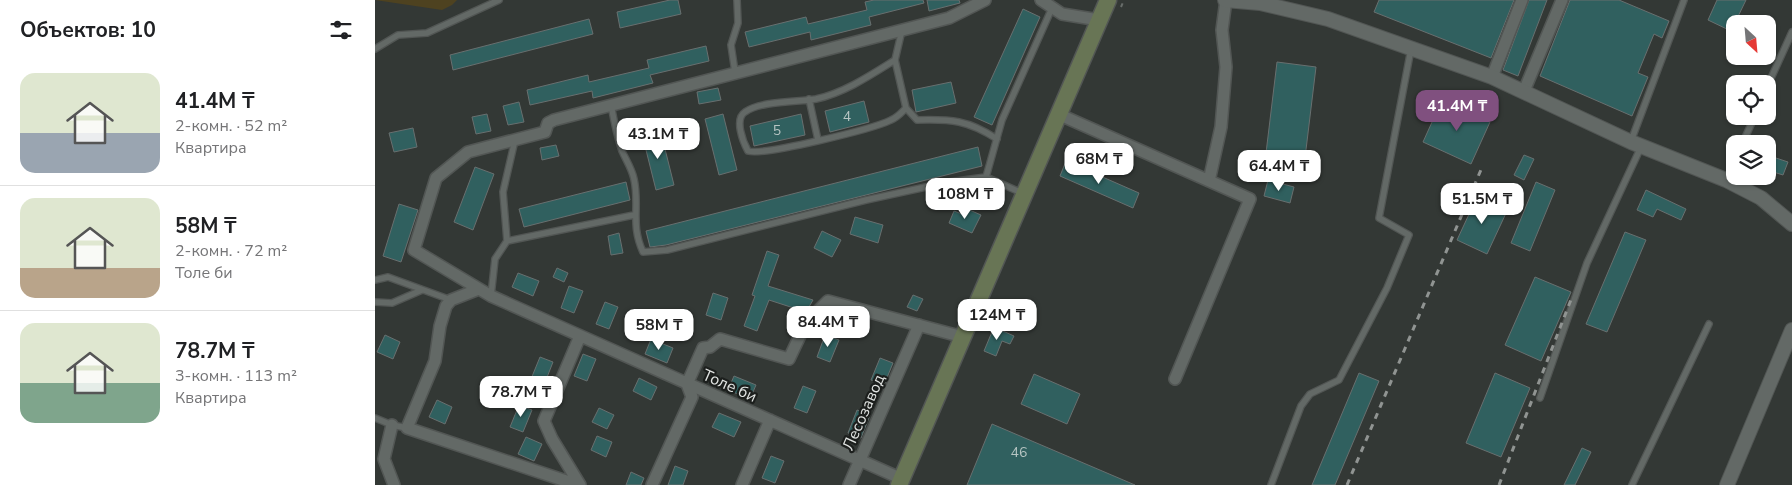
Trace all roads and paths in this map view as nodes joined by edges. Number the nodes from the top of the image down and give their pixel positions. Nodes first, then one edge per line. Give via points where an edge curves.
1 (499, 0) edge
2 (737, 0) edge
3 (985, 0) edge
4 (1041, 0) edge
5 (1108, 0) edge
6 (1226, 0) edge
7 (1522, 0) edge
8 (1562, 0) edge
9 (1684, 0) edge
10 (1263, 2) edge
11 (1052, 8) junction
12 (1099, 20) junction
13 (902, 30) junction
14 (1792, 32) edge
15 (1411, 47) junction
16 (375, 49) edge
17 (895, 60) junction
18 (735, 72) junction
19 (1772, 75) edge
20 (1492, 77) junction
21 (1524, 91) junction
22 (809, 99) junction
23 (611, 105) junction
24 (906, 108) junction
25 (1058, 114) junction
26 (997, 139) junction
27 (515, 140) junction
28 (818, 140) junction
29 (1636, 144) junction
30 (985, 177) junction
31 (1726, 180) edge
32 (1209, 181) junction
33 (1736, 185) edge
34 (1024, 194) junction
35 (634, 215) junction
36 (1792, 224) edge
37 (507, 241) junction
38 (375, 280) edge
39 (479, 289) junction
40 (422, 290) junction
41 (491, 296) junction
42 (451, 300) junction
43 (375, 302) edge
44 (1709, 324) dead end
45 (919, 325) junction
46 (1792, 330) edge
47 (580, 336) junction
48 (963, 337) junction
49 (1175, 379) dead end
50 (687, 384) junction
51 (1540, 398) dead end
52 (375, 418) edge
53 (770, 420) junction
54 (392, 425) junction
55 (407, 428) junction
56 (860, 459) junction
57 (900, 482) edge
58 (394, 485) edge
59 (579, 485) edge
60 (652, 485) edge
61 (741, 485) edge
62 (849, 485) edge
63 (1271, 485) edge
64 (1631, 485) edge
65 (1727, 485) edge

1 - 16 lane via 427,33 398,35
2 - 18 lane via 738,22 731,45
3 - 13 street via 949,18
4 - 11 street
5 - 12 main road
6 - 10 street
6 - 32 street via 1222,30 1226,67 1221,127
7 - 20 street
8 - 21 street
9 - 29 lane
10 - 15 street via 1329,19
11 - 12 street via 1069,16
11 - 26 lane via 1002,120
12 - 25 main road
13 - 17 lane
13 - 18 street
14 - 19 lane
15 - 20 street
15 - 63 lane via 1379,218 1409,235 1387,288 1339,380 1310,394 1301,406
17 - 22 lane via 841,90
17 - 24 lane
18 - 23 street
20 - 21 street
21 - 29 street
22 - 28 lane
22 - 28 lane via 744,112 740,118 743,142 748,151 754,153
23 - 27 street via 554,120 548,123 545,132
23 - 35 lane via 615,128 634,177 637,198
24 - 26 lane via 917,120 964,121
24 - 28 lane via 891,121
25 - 32 street
25 - 34 main road
26 - 30 lane
27 - 37 lane via 503,192
27 - 39 street, Толе би via 469,152 436,178 414,250
29 - 31 street
29 - 51 lane via 1587,263
30 - 34 lane
30 - 35 lane via 866,200 649,253 643,252 638,241
32 - 49 street via 1250,199
33 - 36 street via 1761,198
34 - 48 main road
35 - 37 lane
37 - 41 lane via 495,260
38 - 40 lane via 388,277
39 - 41 street, Толе би
39 - 42 street
40 - 42 lane
40 - 43 lane via 392,303
41 - 47 street, Толе би
42 - 55 street via 443,315 435,360
44 - 64 lane
45 - 48 street
45 - 50 street via 829,301 806,323 789,359 720,339 703,348
45 - 56 street, Лесозавод
46 - 65 street
47 - 50 street, Толе би
47 - 59 street via 544,421
48 - 57 main road
50 - 53 street, Толе би
50 - 60 street via 692,397
52 - 54 lane
53 - 56 street, Толе би
53 - 61 street
54 - 55 lane
54 - 58 street via 384,459
55 - 59 street
56 - 57 street, Толе би
56 - 62 street, Лесозавод

